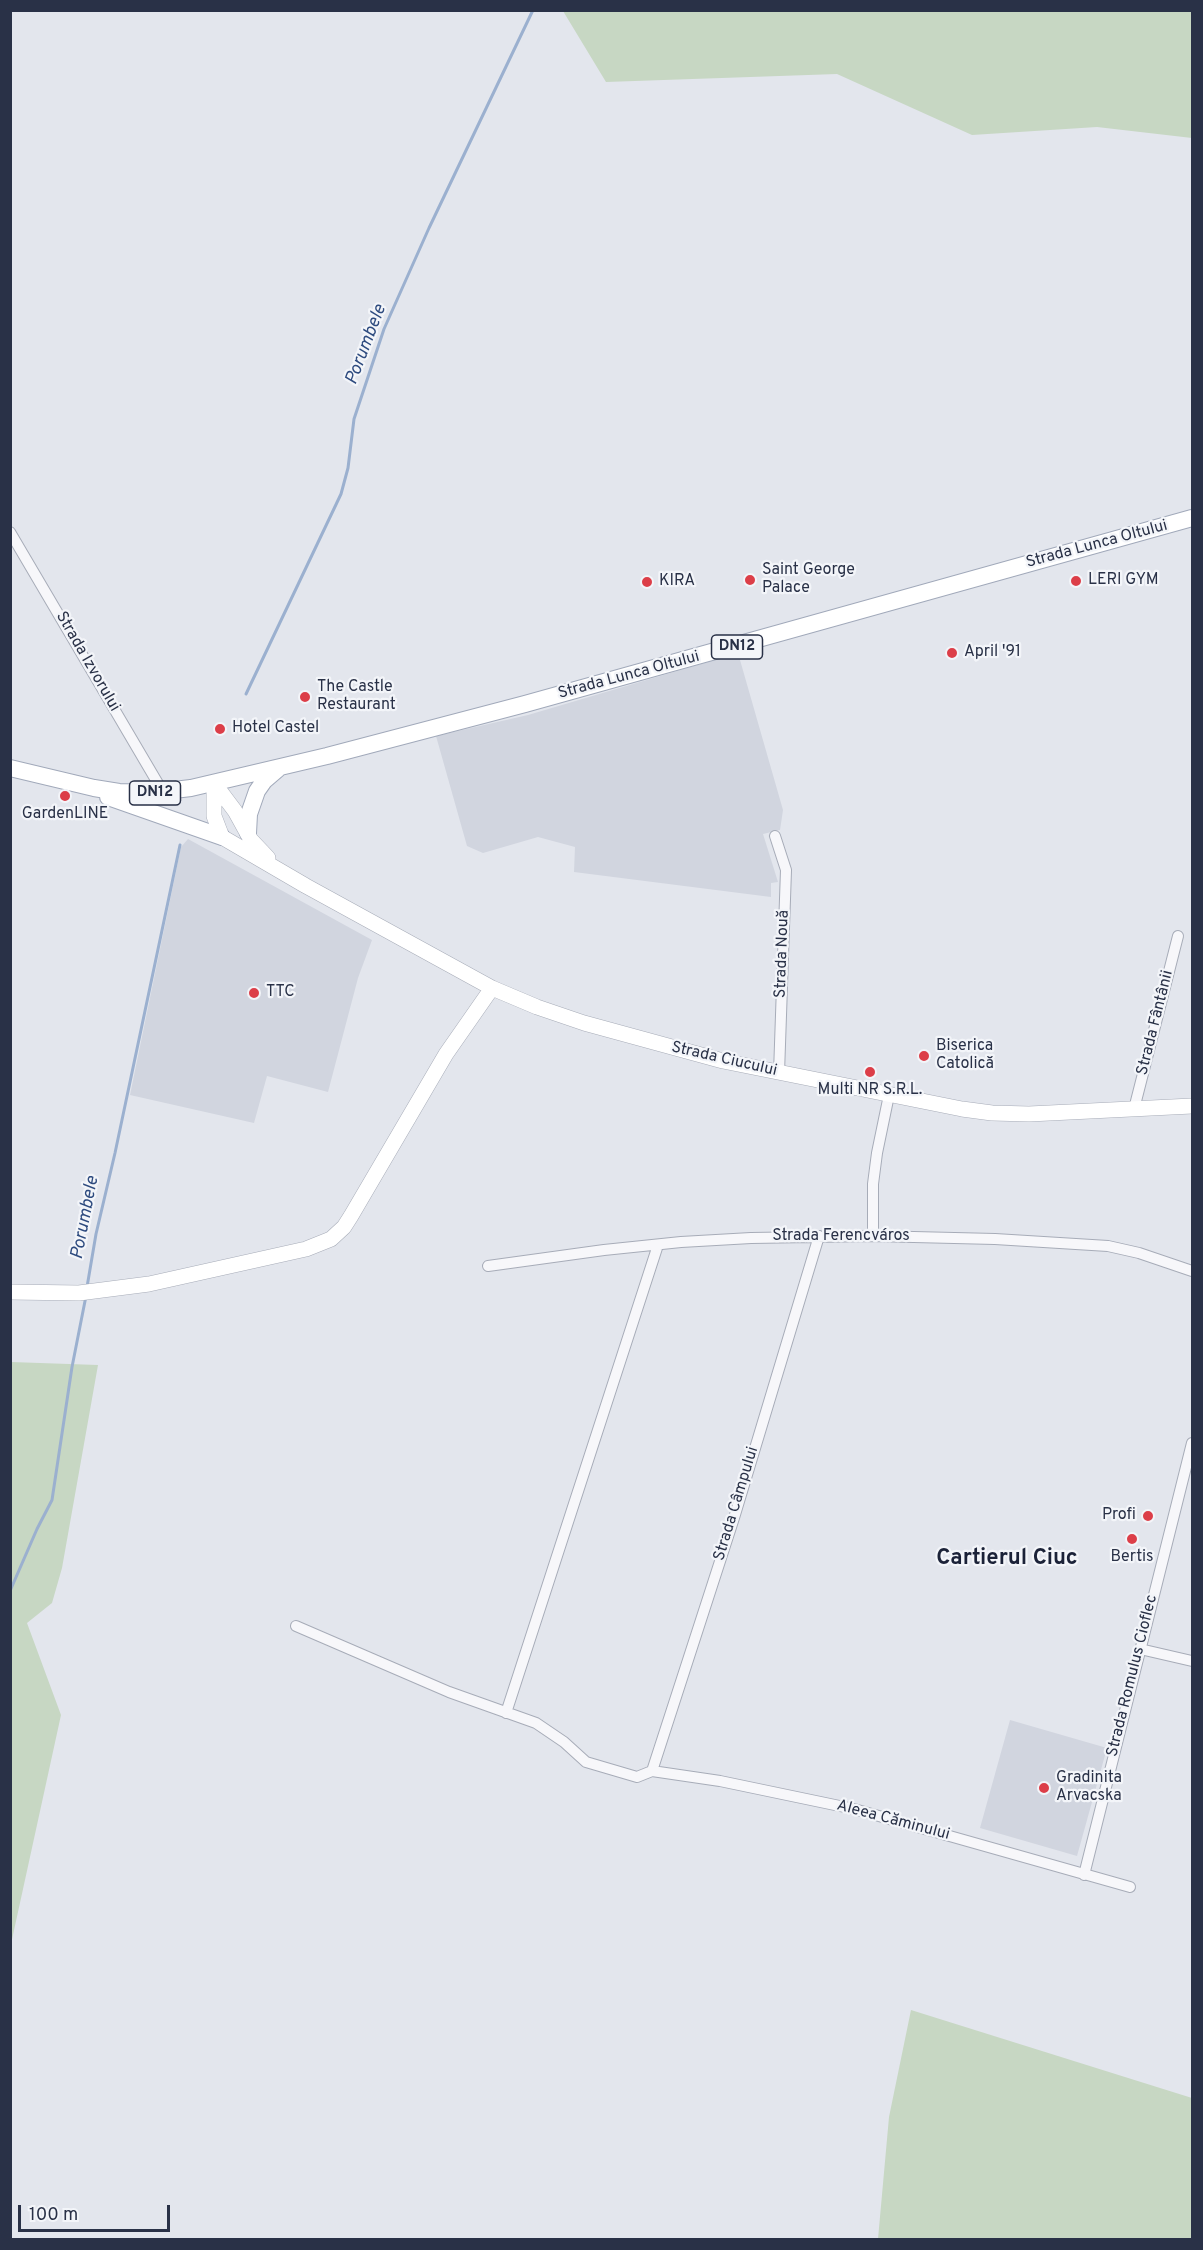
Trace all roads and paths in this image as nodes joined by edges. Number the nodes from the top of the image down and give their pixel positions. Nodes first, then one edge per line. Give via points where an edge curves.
1 (1192, 518) edge
2 (10, 532) edge
3 (10, 768) edge
4 (279, 768) junction
5 (214, 783) junction
6 (94, 788) junction
7 (163, 792) junction
8 (248, 834) junction
9 (775, 836) dead end
10 (222, 837) junction
11 (290, 877) junction
12 (1178, 936) dead end
13 (492, 988) junction
14 (779, 1073) junction
15 (889, 1095) junction
16 (1192, 1106) edge
17 (1134, 1109) junction
18 (819, 1236) junction
19 (873, 1236) junction
20 (658, 1245) junction
21 (488, 1266) dead end
22 (1192, 1271) edge
23 (10, 1292) edge
24 (1192, 1443) edge
25 (296, 1626) dead end
26 (1140, 1649) junction
27 (1192, 1661) edge
28 (506, 1713) junction
29 (652, 1771) junction
30 (1084, 1875) junction
31 (1130, 1887) dead end

1 - 4 main road, Strada Lunca Oltului / DN12 via 688,660
2 - 7 street, Strada Izvorului
3 - 6 main road, DN12
4 - 5 main road, Strada Lunca Oltului / DN12
4 - 8 main road via 257,791 249,814
5 - 7 main road, Strada Lunca Oltului / DN12
5 - 8 main road
5 - 10 main road via 214,816
6 - 7 main road, Strada Lunca Oltului / DN12
6 - 10 main road via 109,798
8 - 11 main road via 262,853
9 - 14 street, Strada Nouă via 786,870
10 - 11 main road
11 - 13 main road, Strada Ciucului
12 - 17 street, Strada Fântânii
13 - 14 main road, Strada Ciucului via 584,1023
13 - 23 main road via 446,1054 344,1227 331,1239 306,1249 101,1292
14 - 15 main road, Strada Ciucului
15 - 17 main road, Strada Ciucului via 992,1113
15 - 19 street via 873,1184
16 - 17 main road, Strada Ciucului
18 - 19 street, Strada Ferencváros
18 - 20 street, Strada Ferencváros
18 - 29 street, Strada Câmpului
19 - 22 street, Strada Ferencváros via 1108,1246
20 - 21 street, Strada Ferencváros
20 - 28 street
24 - 26 street, Strada Romulus Cioflec
25 - 28 street, Aleea Căminului
26 - 27 street
26 - 30 street, Strada Romulus Cioflec
28 - 29 street, Aleea Căminului via 536,1723 586,1762 637,1777
29 - 30 street, Aleea Căminului via 854,1809
30 - 31 street, Aleea Căminului

